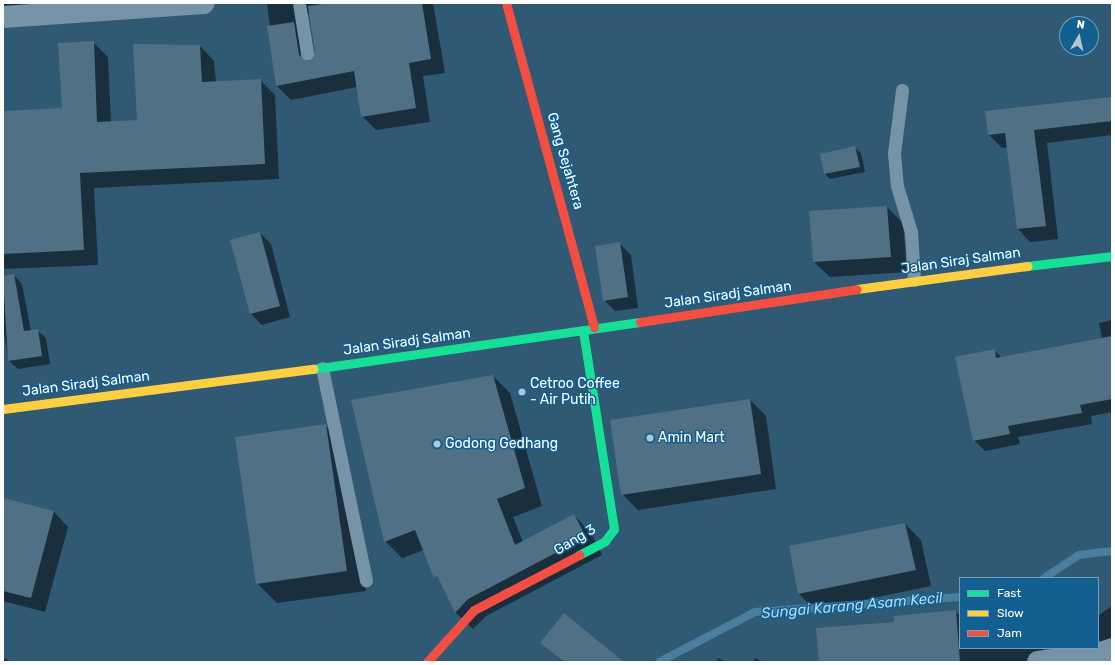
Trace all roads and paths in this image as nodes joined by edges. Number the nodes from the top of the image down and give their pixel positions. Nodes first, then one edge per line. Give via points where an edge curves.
1 (204, 3) edge
2 (299, 3) edge
3 (506, 3) edge
4 (3, 16) edge
5 (307, 53) dead end
6 (902, 90) dead end
7 (1112, 256) edge
8 (914, 280) junction
9 (815, 298) joint
10 (594, 327) junction
11 (583, 330) junction
12 (322, 368) junction
13 (3, 408) edge
14 (366, 580) dead end
15 (1112, 649) edge
16 (427, 662) edge
17 (1038, 662) edge

1 - 4 street
2 - 5 lane
3 - 10 street, Gang Sejahtera via 562,199
6 - 8 lane via 894,152 897,186 911,232
7 - 8 street, Jalan Siraj Salman
8 - 9 street, Jalan Siraj Salman
9 - 10 street, Jalan Siradj Salman
10 - 11 street, Jalan Siradj Salman
11 - 12 street, Jalan Siradj Salman
11 - 16 street, Gang 3 via 614,528 605,541 474,610
12 - 13 street, Jalan Siradj Salman
12 - 14 lane
15 - 17 street via 1094,655

